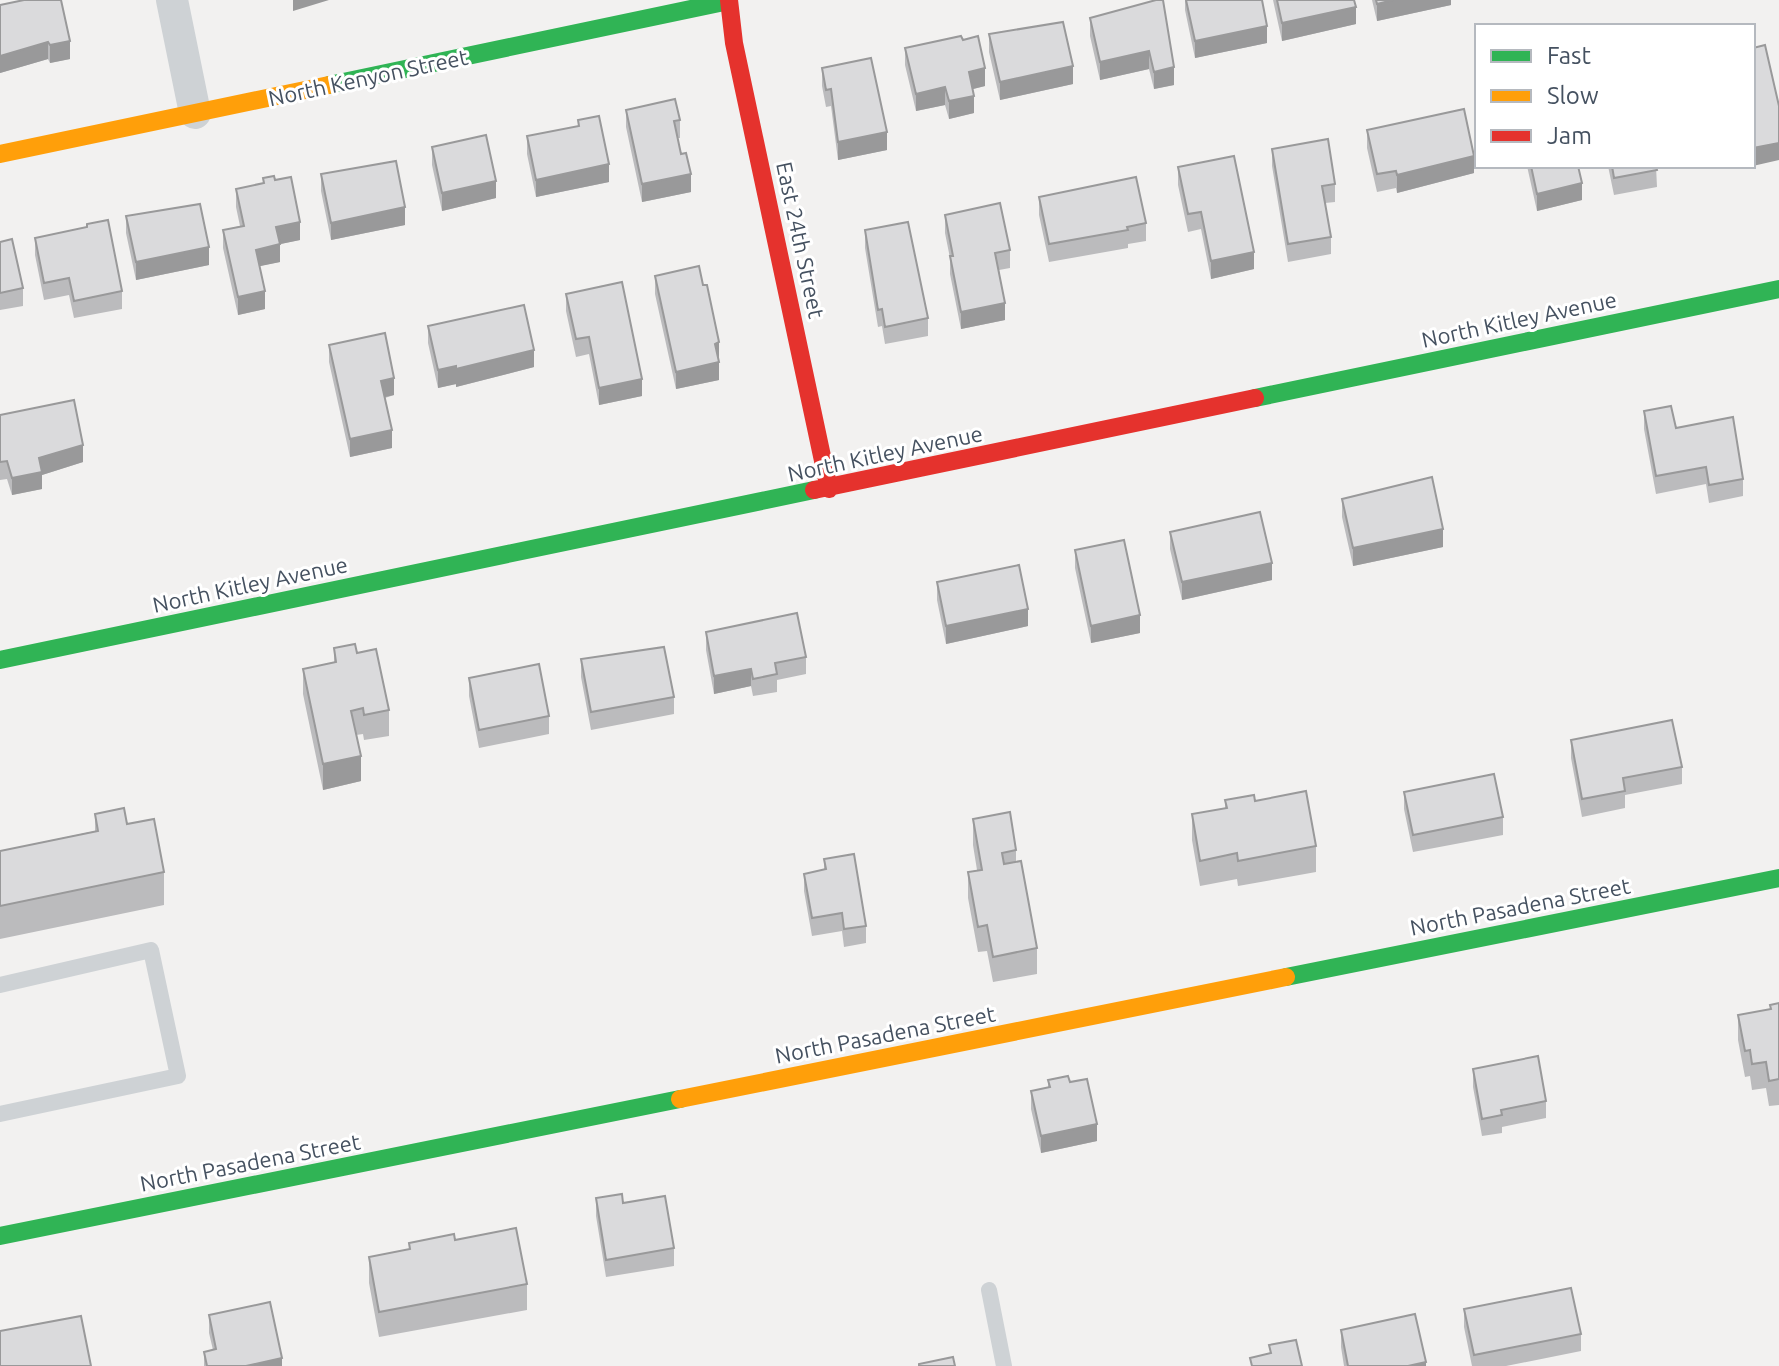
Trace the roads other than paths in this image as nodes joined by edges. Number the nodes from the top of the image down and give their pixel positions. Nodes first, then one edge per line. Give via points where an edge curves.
1 (172, 0) edge
2 (731, 0) edge
3 (195, 113) junction
4 (0, 154) edge
5 (1779, 289) edge
6 (829, 489) junction
7 (0, 660) edge
8 (1779, 878) edge
9 (0, 985) edge
10 (0, 1114) edge
11 (0, 1236) edge
12 (989, 1290) dead end
13 (1004, 1366) edge

1 - 3 street
2 - 3 street, North Kenyon Street
2 - 6 street, East 24th Street via 734,43
3 - 4 street, North Kenyon Street
5 - 6 street, North Kitley Avenue
6 - 7 street, North Kitley Avenue
8 - 11 street, North Pasadena Street
9 - 10 lane via 151,950 178,1076
12 - 13 lane

